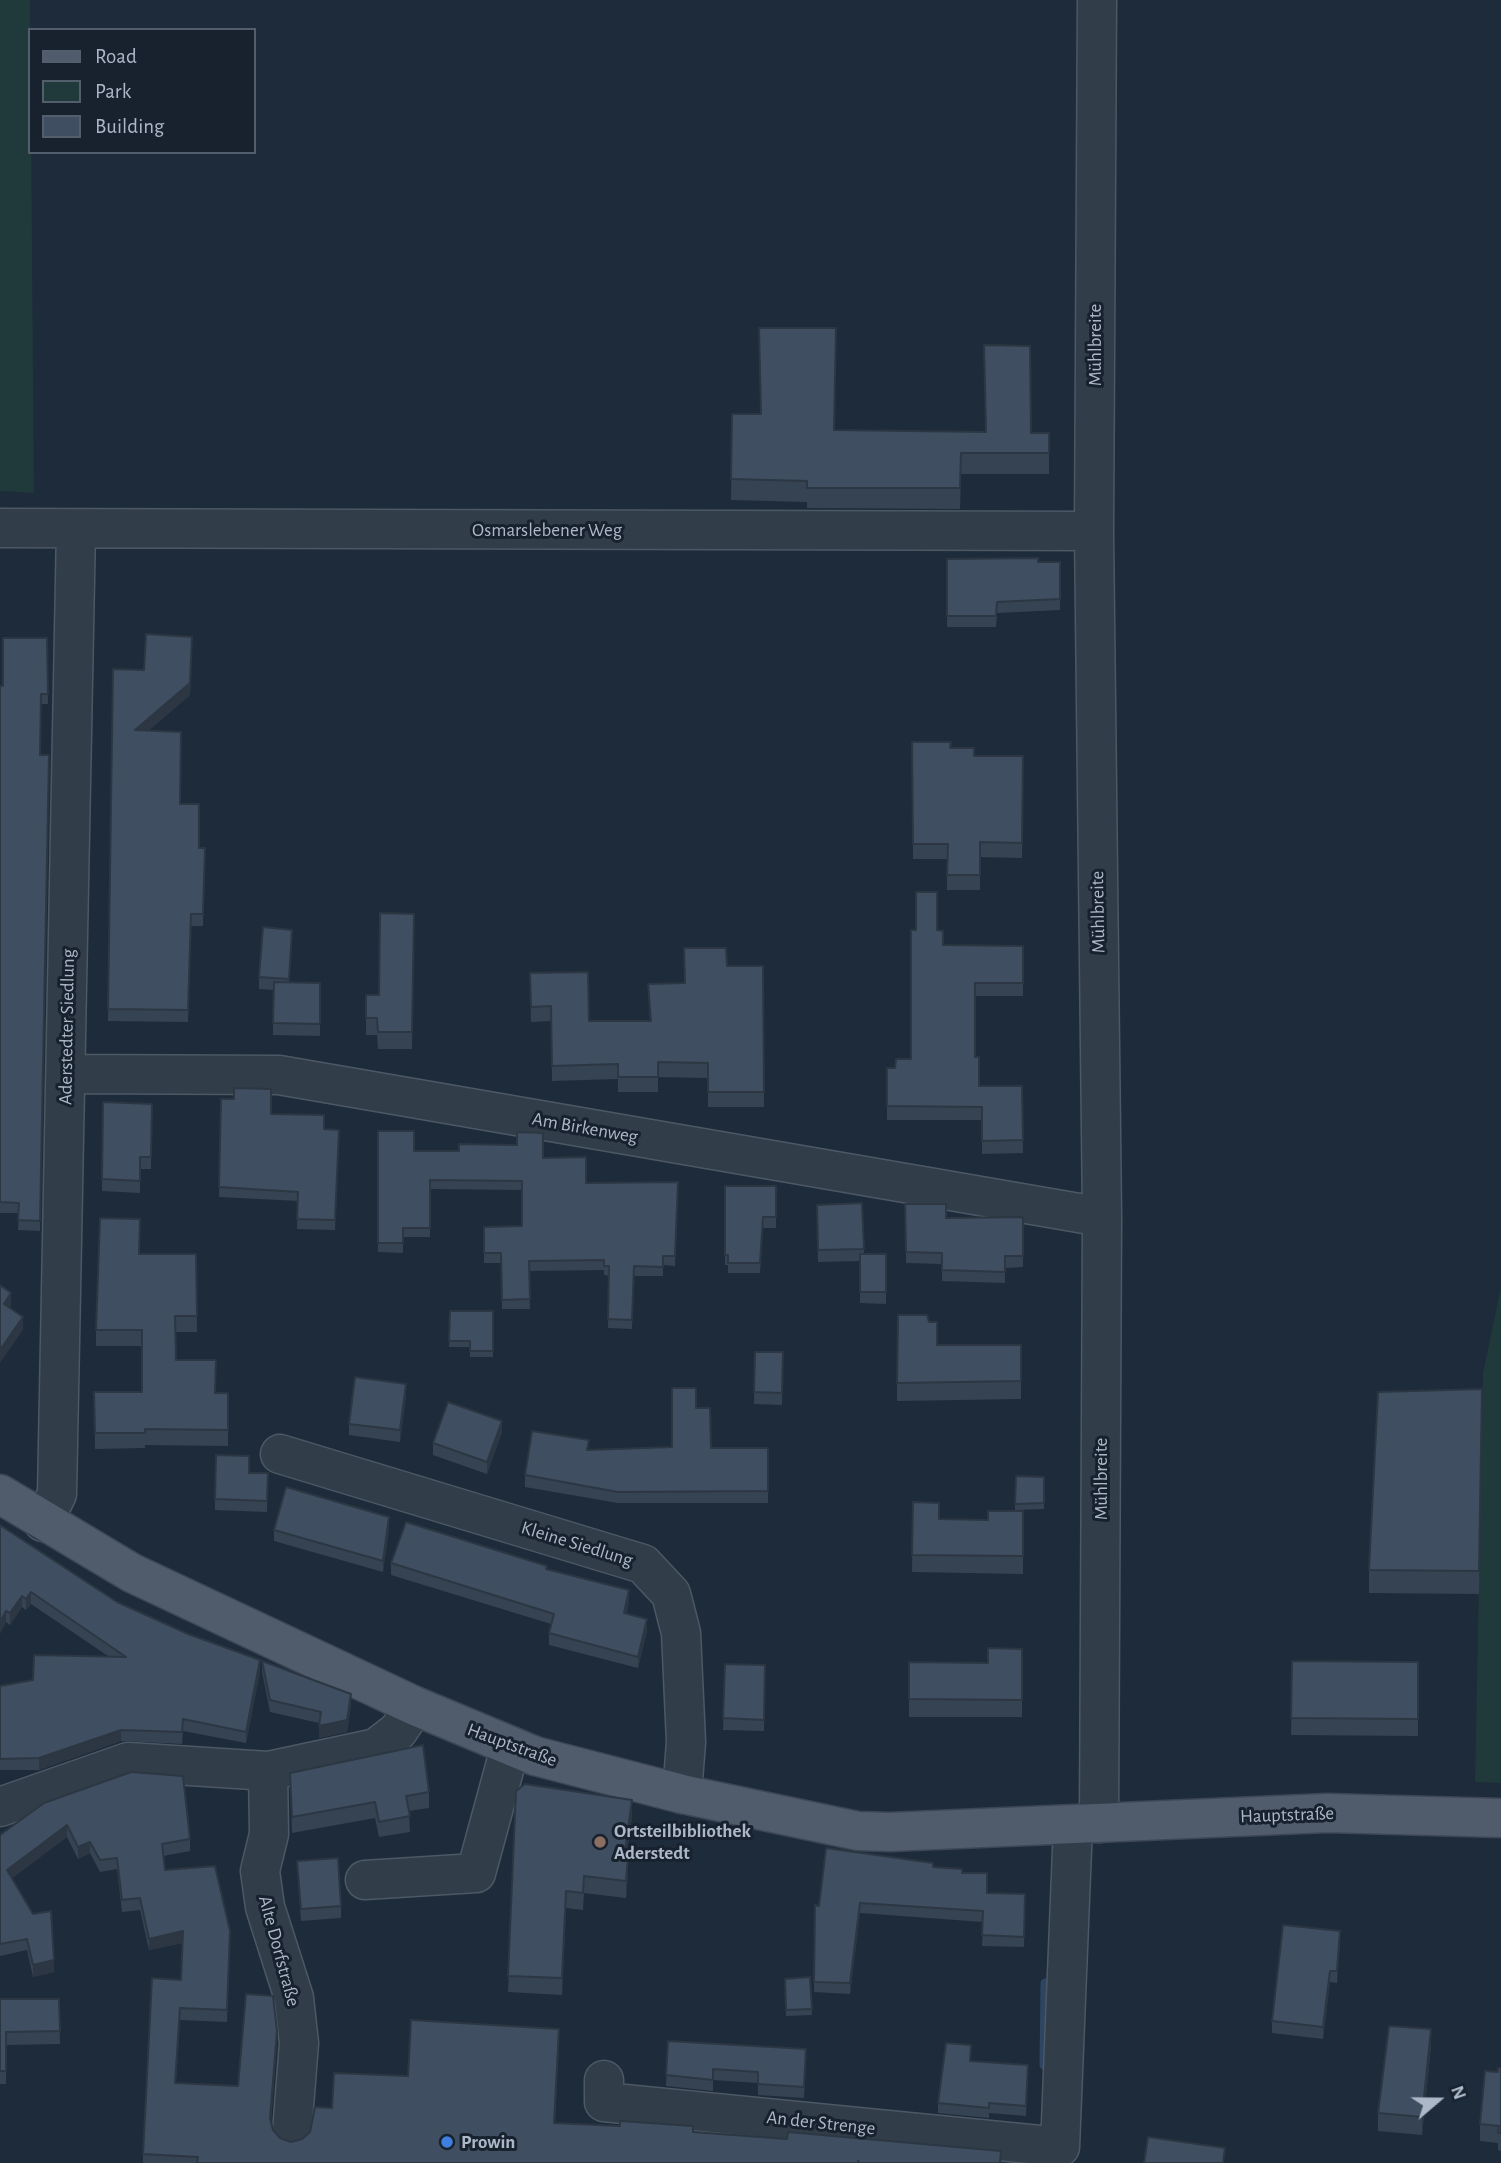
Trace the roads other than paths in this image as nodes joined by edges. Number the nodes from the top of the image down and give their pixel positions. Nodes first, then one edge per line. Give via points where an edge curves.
1 (1097, 0) edge
2 (0, 528) edge
3 (76, 528) junction
4 (1094, 531) junction
5 (66, 1074) junction
6 (1102, 1217) junction
7 (280, 1454) dead end
8 (0, 1494) edge
9 (43, 1522) junction
10 (415, 1706) junction
11 (510, 1748) junction
12 (268, 1770) junction
13 (682, 1794) junction
14 (0, 1807) edge
15 (1501, 1818) edge
16 (1086, 1824) junction
17 (365, 1880) dead end
18 (604, 2080) dead end
19 (292, 2132) dead end

1 - 4 street, Mühlbreite
2 - 3 street, Osmarslebener Weg
3 - 4 street, Osmarslebener Weg
3 - 5 street, Aderstedter Siedlung
4 - 6 street, Mühlbreite
5 - 6 street, Am Birkenweg via 279,1076
5 - 9 street, Aderstedter Siedlung via 57,1494
6 - 16 street, Mühlbreite
7 - 13 street, Kleine Siedlung via 643,1564 671,1594 681,1633 687,1742
8 - 9 main road, Hauptstraße
9 - 10 main road, Hauptstraße via 132,1573
10 - 11 main road, Hauptstraße
10 - 12 street via 398,1731 376,1748
11 - 13 main road, Hauptstraße
11 - 17 street via 476,1873
12 - 14 street via 128,1762
12 - 19 street, Alte Dorfstraße via 269,1834 260,1871 265,1907 294,1998 299,2043
13 - 16 main road, Hauptstraße via 858,1831
15 - 16 main road, Hauptstraße via 1327,1813
16 - 18 street, An der Strenge via 1060,2147 604,2102

